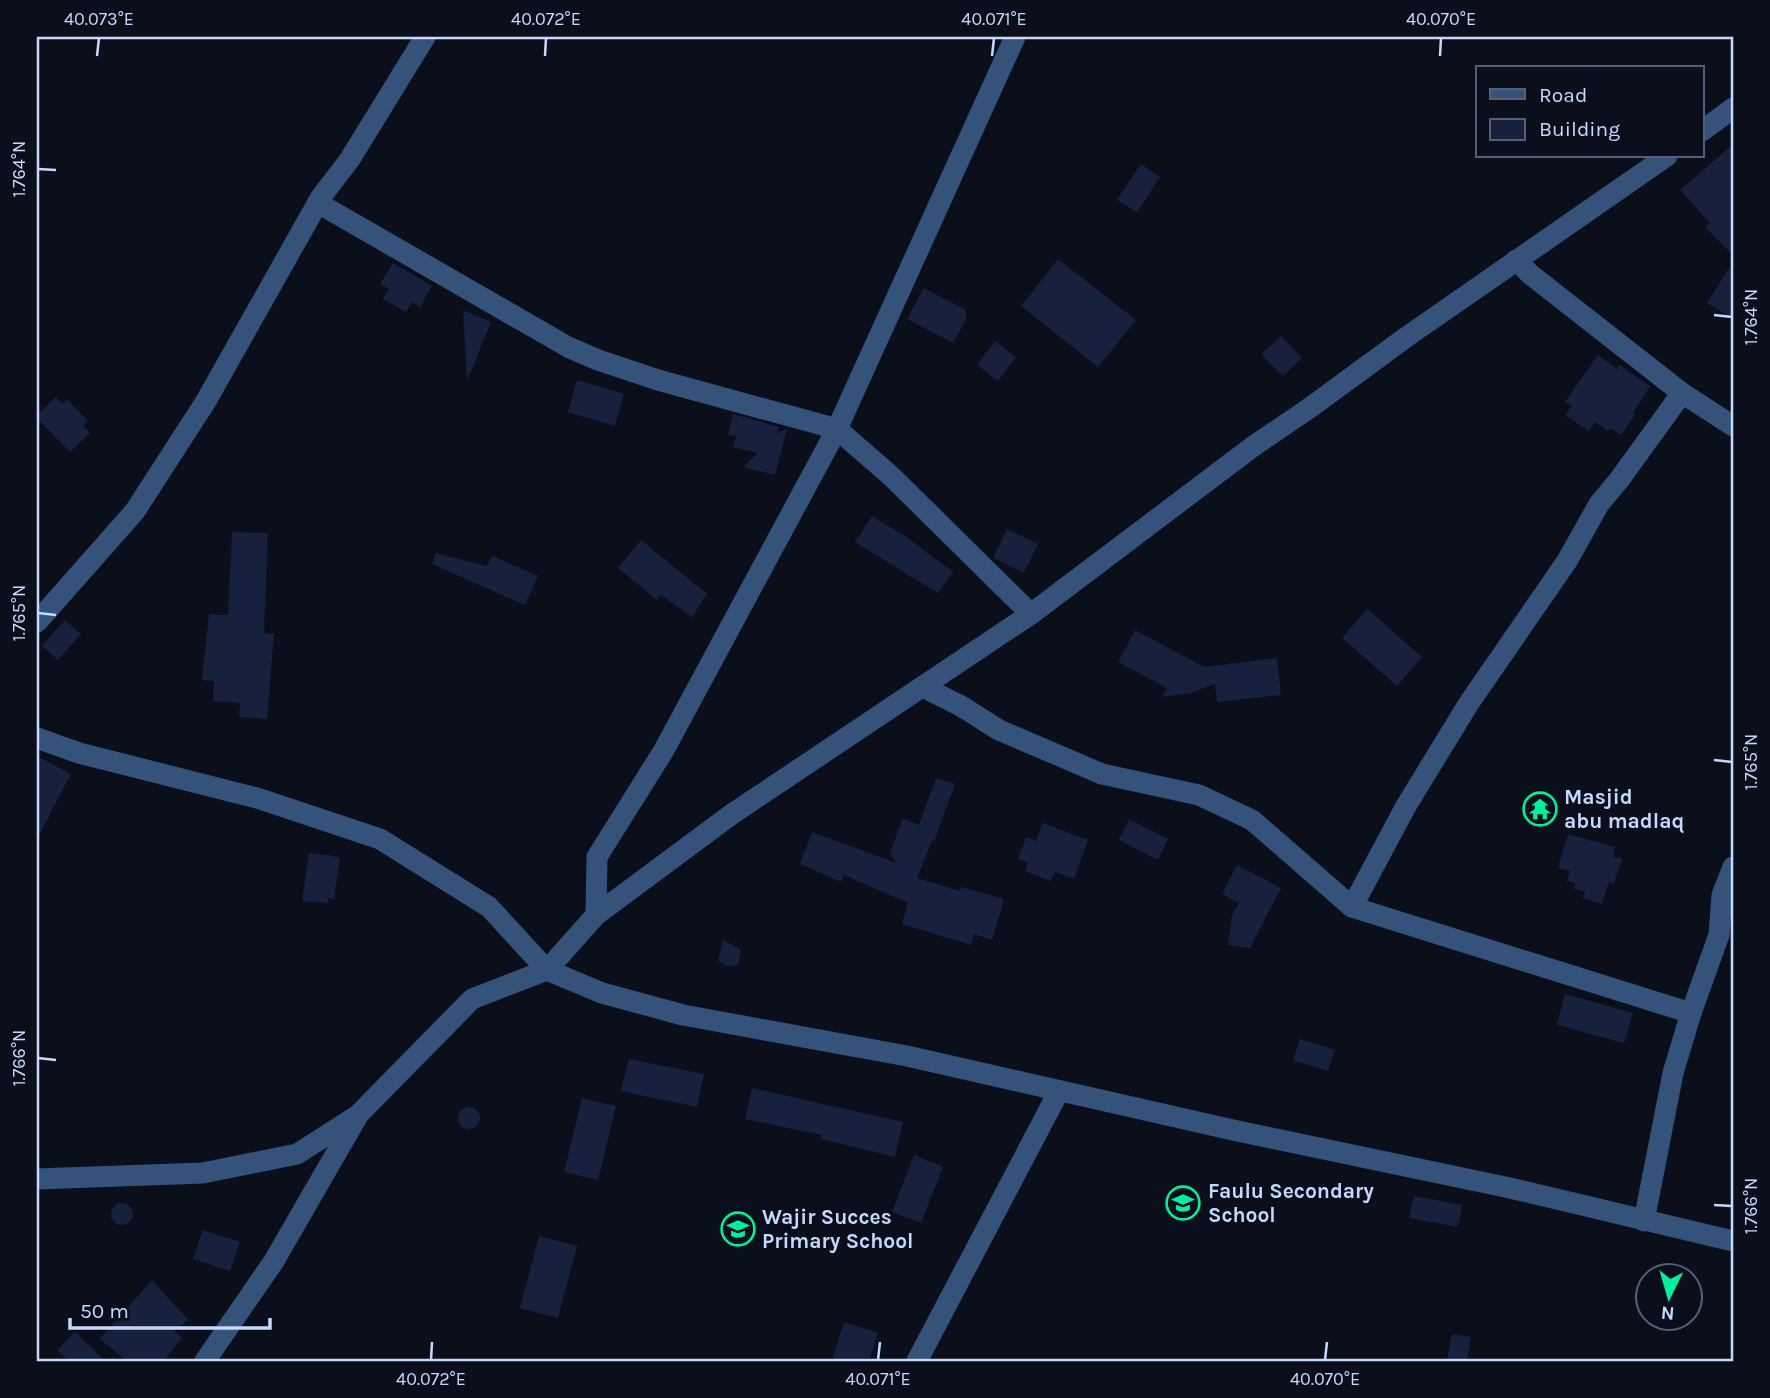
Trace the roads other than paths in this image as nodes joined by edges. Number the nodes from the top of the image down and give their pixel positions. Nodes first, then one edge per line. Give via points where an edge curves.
1 (425, 37) edge
2 (1015, 37) edge
3 (1733, 108) edge
4 (1704, 130) edge
5 (1664, 158) edge
6 (318, 203) junction
7 (1516, 260) junction
8 (1682, 393) junction
9 (1733, 426) edge
10 (837, 429) junction
11 (1031, 614) junction
12 (37, 622) edge
13 (923, 687) junction
14 (37, 738) edge
15 (1733, 867) edge
16 (1352, 907) junction
17 (596, 915) junction
18 (547, 970) junction
19 (1691, 1013) junction
20 (1059, 1091) junction
21 (358, 1115) junction
22 (37, 1179) edge
23 (1644, 1221) junction
24 (1733, 1241) edge
25 (205, 1361) edge
26 (917, 1361) edge

1 - 6 street
2 - 10 street
3 - 4 street
5 - 7 street
6 - 10 street via 568,347 658,380
6 - 12 street via 206,401 135,511
7 - 8 street
7 - 11 street via 1255,445
8 - 9 street
8 - 16 street via 1599,505 1567,561 1469,703
10 - 11 street
10 - 17 street via 670,738 597,858
11 - 13 street
13 - 16 street via 999,730 1102,774 1199,795 1252,820
13 - 17 street via 732,814
14 - 18 street via 257,798 380,838 489,907
15 - 19 street via 1722,895 1719,935
16 - 19 street
17 - 18 street
18 - 20 street via 602,993 683,1015 907,1056
18 - 21 street via 472,999
19 - 23 street via 1673,1073
20 - 23 street
20 - 26 street
21 - 22 street via 297,1153 203,1173
21 - 25 street via 274,1261
23 - 24 street

